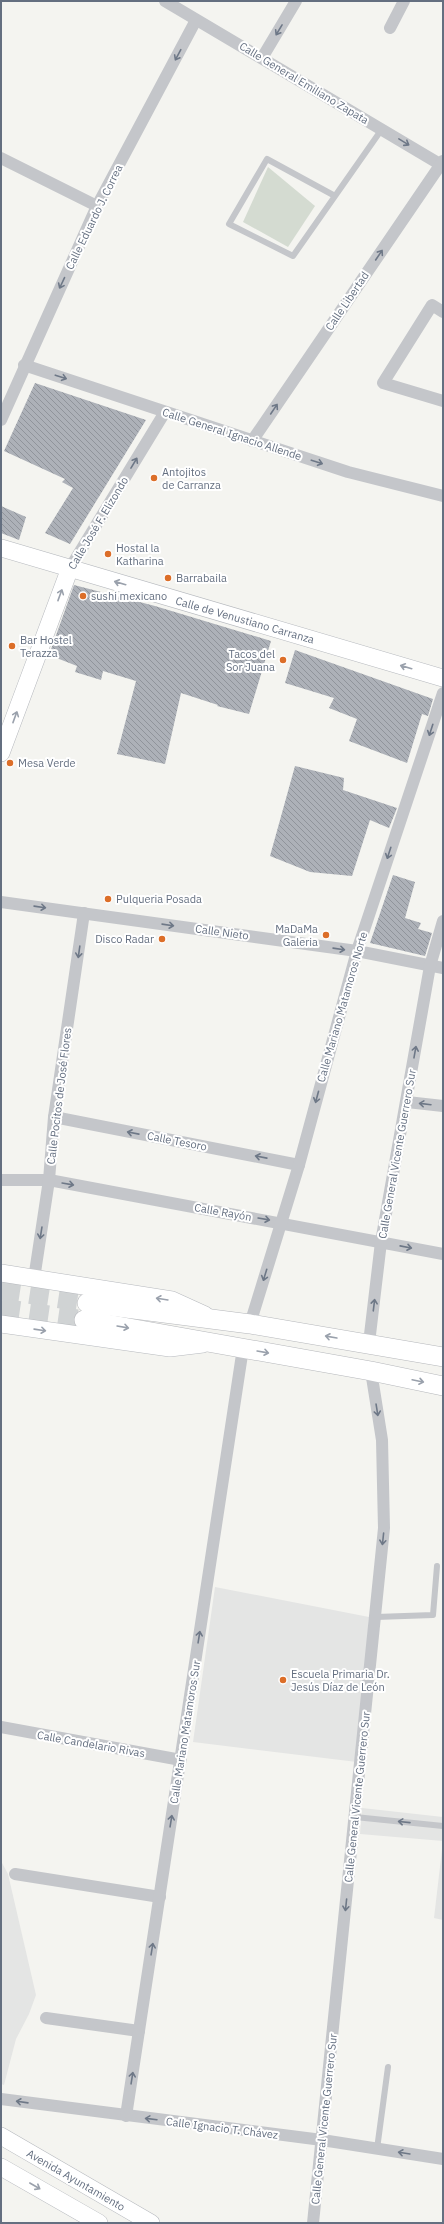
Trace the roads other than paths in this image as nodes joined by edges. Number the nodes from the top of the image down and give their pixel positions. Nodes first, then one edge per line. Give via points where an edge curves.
1 (165, 1) edge
2 (296, 1) edge
3 (404, 1) edge
4 (196, 20) junction
5 (390, 28) dead end
6 (262, 58) junction
7 (382, 129) junction
8 (1, 158) edge
9 (442, 164) edge
10 (335, 196) junction
11 (97, 206) junction
12 (443, 312) edge
13 (24, 365) junction
14 (443, 401) edge
15 (165, 412) junction
16 (1, 420) edge
17 (252, 441) junction
18 (443, 496) edge
19 (1, 548) edge
20 (70, 568) junction
21 (443, 678) edge
22 (443, 693) edge
23 (1, 753) edge
24 (1, 902) edge
25 (84, 913) junction
26 (443, 921) edge
27 (357, 951) junction
28 (430, 966) junction
29 (443, 968) edge
30 (407, 1102) junction
31 (443, 1106) edge
32 (54, 1117) junction
33 (299, 1165) junction
34 (1, 1180) edge
35 (49, 1180) junction
36 (281, 1223) junction
37 (381, 1242) junction
38 (443, 1254) edge
39 (1, 1273) edge
40 (34, 1279) junction
41 (211, 1318) junction
42 (1, 1324) edge
43 (250, 1324) junction
44 (210, 1343) junction
45 (369, 1344) junction
46 (243, 1348) junction
47 (443, 1357) edge
48 (371, 1371) junction
49 (443, 1386) edge
50 (437, 1566) dead end
51 (376, 1617) junction
52 (1, 1727) edge
53 (180, 1760) junction
54 (355, 1816) junction
55 (443, 1826) edge
56 (15, 1874) dead end
57 (160, 1897) junction
58 (46, 2018) dead end
59 (139, 2031) junction
60 (388, 2067) dead end
61 (1, 2099) edge
62 (126, 2116) junction
63 (1, 2136) edge
64 (322, 2140) junction
65 (377, 2149) junction
66 (443, 2159) edge
67 (1, 2167) edge
68 (99, 2223) edge
69 (151, 2223) edge
70 (313, 2223) edge

1 - 4 street, Calle General Emiliano Zapata
2 -> 6 street
3 - 5 street
4 - 6 street, Calle General Emiliano Zapata
4 -> 11 street, Calle Eduardo J. Correa
6 - 7 street, Calle General Emiliano Zapata
7 -> 9 street, Calle General Emiliano Zapata
7 - 10 lane
8 - 11 street
17 -> 9 street, Calle Libertad
10 - 10 lane via 292,256 229,224 267,159
11 -> 13 street, Calle Eduardo J. Correa
12 - 14 street via 432,305 382,383
13 -> 15 street, Calle General Ignacio Allende
13 - 16 street, Calle Eduardo J. Correa
15 - 17 street, Calle General Ignacio Allende
20 -> 15 street, Calle José F. Elizondo
17 -> 18 street, Calle General Ignacio Allende via 348,472
19 - 20 street, Calle de Venustiano Carranza
21 -> 20 street, Calle de Venustiano Carranza
23 -> 20 street, Calle José F. Elizondo
22 -> 27 street, Calle Mariano Matamoros Norte
24 -> 25 street, Calle Nieto
25 -> 27 street, Calle Nieto
25 -> 32 street, Calle Pocitos de José Flores
26 - 28 street, Calle General Vicente Guerrero Sur
27 - 28 street, Calle Nieto
27 -> 33 street, Calle Mariano Matamoros Norte
28 - 29 street, Calle Nieto
30 -> 28 street, Calle General Vicente Guerrero Sur
31 -> 30 street
30 - 37 street, Calle General Vicente Guerrero Sur
33 -> 32 street, Calle Tesoro
32 - 35 street, Calle Pocitos de José Flores
33 - 36 street, Calle Mariano Matamoros Norte
34 - 35 street, Calle Rayón
35 -> 36 street, Calle Rayón
35 -> 40 street, Calle Pocitos de José Flores
36 - 37 street, Calle Rayón
36 -> 43 street, Calle Mariano Matamoros Norte
37 -> 38 street, Calle Rayón
45 -> 37 street, Calle General Vicente Guerrero Sur
39 - 40 street
41 -> 40 street via 172,1300
41 - 43 main road
41 -> 44 main road via 86,1312
42 -> 44 street via 170,1348
45 -> 43 main road
44 - 46 main road
45 - 47 main road
46 -> 48 main road
53 -> 46 street, Calle Mariano Matamoros Sur
48 -> 49 main road
48 -> 51 street, Calle General Vicente Guerrero Sur via 382,1440 384,1528
50 - 51 lane via 433,1615
51 - 54 street, Calle General Vicente Guerrero Sur
52 - 53 street, Calle Candelario Rivas
57 -> 53 street, Calle Mariano Matamoros Sur
55 -> 54 lane
54 -> 64 street, Calle General Vicente Guerrero Sur
56 - 57 street
59 -> 57 street, Calle Mariano Matamoros Sur
58 - 59 street
62 -> 59 street, Calle Mariano Matamoros Sur
60 - 65 lane
62 -> 61 street, Calle Ignacio T. Chávez
64 -> 62 street, Calle Ignacio T. Chávez
63 - 69 street, Avenida Ayuntamiento
64 - 65 street, Calle Ignacio T. Chávez
64 - 70 street, Calle General Vicente Guerrero Sur
66 -> 65 street, Calle Ignacio T. Chávez
67 -> 68 street

